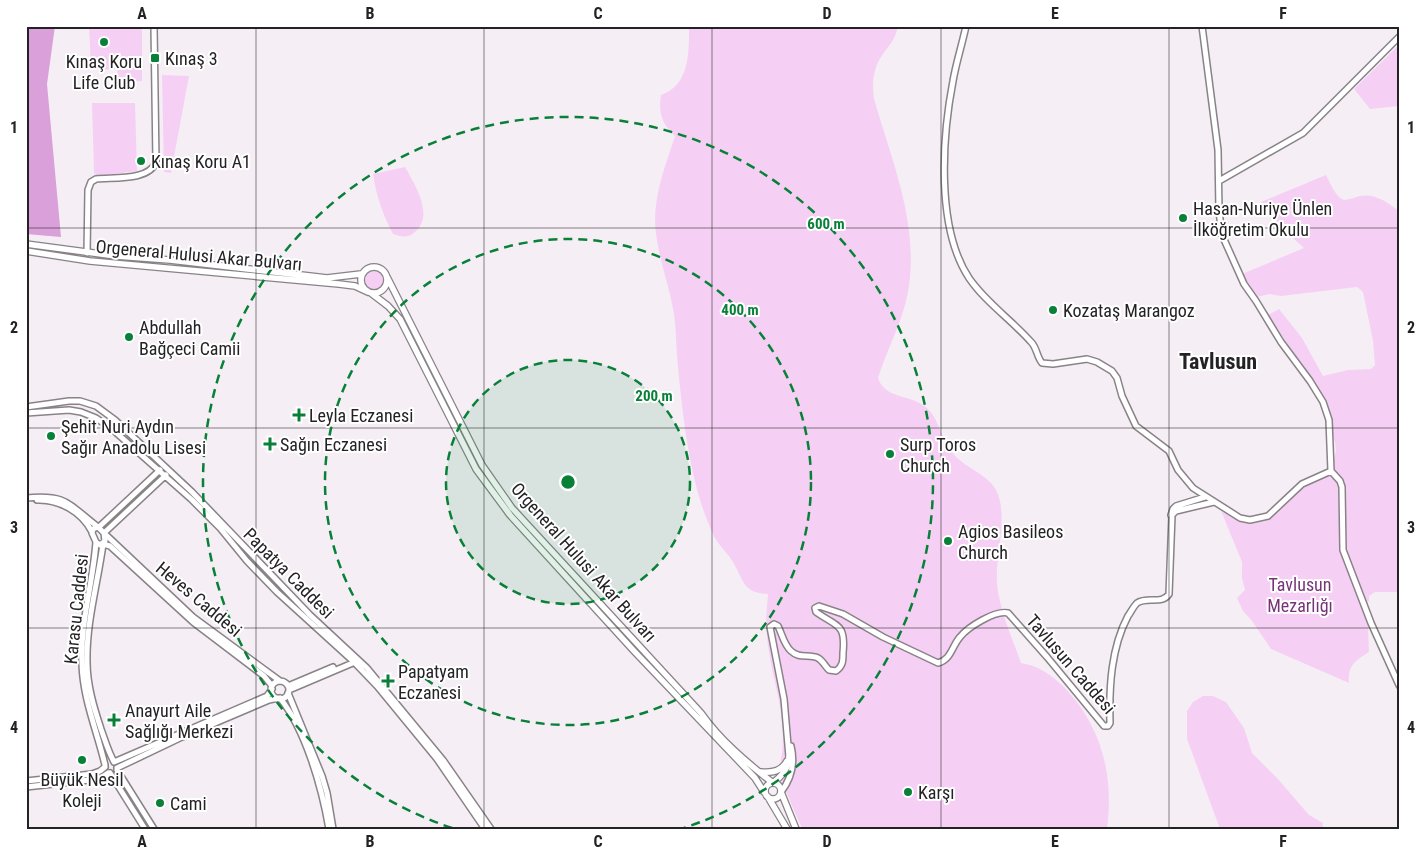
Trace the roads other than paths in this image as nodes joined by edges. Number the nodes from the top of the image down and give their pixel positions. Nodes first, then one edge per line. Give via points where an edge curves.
1 (154, 26) edge
2 (966, 26) edge
3 (1202, 26) edge
4 (1399, 37) edge
5 (1219, 181) junction
6 (26, 244) edge
7 (26, 252) edge
8 (88, 253) junction
9 (362, 274) junction
10 (387, 277) junction
11 (370, 292) junction
12 (26, 406) edge
13 (26, 413) edge
14 (164, 466) junction
15 (159, 471) junction
16 (170, 471) junction
17 (1331, 471) junction
18 (165, 476) junction
19 (1205, 497) junction
20 (26, 499) edge
21 (1214, 502) junction
22 (1171, 518) junction
23 (98, 527) junction
24 (92, 532) junction
25 (104, 533) junction
26 (96, 542) junction
27 (103, 544) junction
28 (355, 659) junction
29 (280, 681) junction
30 (1399, 685) edge
31 (272, 687) junction
32 (288, 690) junction
33 (279, 698) junction
34 (788, 736) junction
35 (789, 757) junction
36 (105, 766) junction
37 (115, 766) junction
38 (757, 771) junction
39 (109, 773) junction
40 (26, 781) edge
41 (773, 783) junction
42 (26, 787) edge
43 (781, 792) junction
44 (766, 795) junction
45 (479, 815) junction
46 (145, 829) edge
47 (154, 829) edge
48 (329, 829) edge
49 (333, 829) edge
50 (485, 829) edge
51 (491, 829) edge
52 (787, 829) edge
53 (796, 829) edge

1 - 8 street via 156,162 145,174 91,182 88,190
2 - 19 street via 953,80 946,135 945,179 950,227 958,256 969,278 1034,346 1043,364 1087,359 1112,371 1136,426 1169,451 1182,476
3 - 5 street via 1215,118
4 - 5 street via 1303,133
5 - 17 street via 1222,235 1241,278 1325,408 1329,420
6 - 8 main road, Orgeneral Hulusi Akar Bulvarı
7 - 11 main road, Orgeneral Hulusi Akar Bulvarı via 109,263 339,284
8 - 9 main road, Orgeneral Hulusi Akar Bulvarı via 327,278
9 - 10 main road via 376,266
9 - 11 main road via 361,284
10 - 11 main road via 384,288
10 - 38 main road, Orgeneral Hulusi Akar Bulvarı via 482,465 512,508 710,725
11 - 44 main road, Orgeneral Hulusi Akar Bulvarı via 400,319 476,469 510,515 634,652 755,778
12 - 14 street, Papatya Caddesi via 75,401 96,406
13 - 15 street, Papatya Caddesi via 68,410 90,415 107,424
14 - 15 street
14 - 16 street, Papatya Caddesi
15 - 18 street, Papatya Caddesi
15 - 23 street
16 - 18 street, Karasu Caddesi
16 - 28 street, Papatya Caddesi
17 - 21 street via 1302,484 1262,518 1240,518
17 - 30 street via 1342,487 1343,550 1373,629
18 - 25 street, Karasu Caddesi
18 - 28 street, Papatya Caddesi via 210,518 277,592
19 - 21 street
19 - 22 street via 1176,506
20 - 23 street via 48,496 61,499
20 - 24 street via 64,505
21 - 22 street via 1176,511
22 - 34 street, Tavlusun Caddesi via 1168,596 1137,603 1123,626 1115,650 1109,698 1110,723 1106,726 1008,613 994,614 966,630 947,658 938,662 882,637 843,614 817,606 816,612 844,635 843,661 836,670 828,669 818,658 794,653 778,626 770,627
23 - 24 street
23 - 25 street, Heves Caddesi
24 - 26 street
25 - 27 street, Karasu Caddesi
25 - 29 street, Heves Caddesi via 188,612
26 - 27 street, Heves Caddesi
26 - 36 street, Karasu Caddesi via 83,632 82,663 86,696
27 - 31 street, Heves Caddesi via 110,546 204,632 267,678
27 - 37 street, Karasu Caddesi via 87,664 94,706
28 - 32 street
28 - 45 street, Papatya Caddesi
29 - 31 street
29 - 32 street via 285,682
31 - 33 street via 274,696
31 - 37 street via 267,696
32 - 33 street via 285,697
32 - 49 street via 322,776
33 - 37 street
33 - 48 street via 294,719 317,777
34 - 35 street, Tavlusun Caddesi
34 - 43 street, Tavlusun Caddesi via 793,762 787,784
35 - 38 main road via 784,766 776,770
35 - 41 main road via 785,770
36 - 37 street via 110,761
36 - 39 street, Karasu Caddesi
36 - 40 street via 92,774
37 - 39 street
37 - 47 street, Karasu Caddesi
38 - 41 main road, Orgeneral Hulusi Akar Bulvarı
39 - 42 street via 99,779
39 - 46 street
41 - 43 main road
41 - 44 main road via 766,786
43 - 44 main road via 775,799
43 - 53 main road
44 - 52 main road, Orgeneral Hulusi Akar Bulvarı
45 - 50 street, Papatya Caddesi
45 - 51 street, Papatya Caddesi

